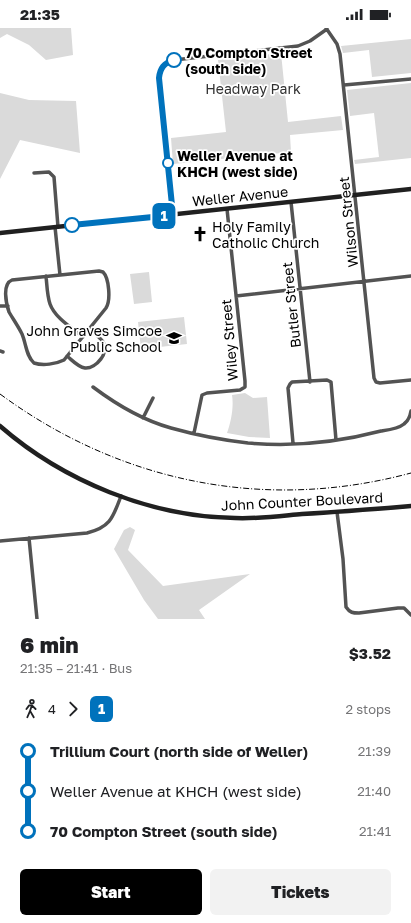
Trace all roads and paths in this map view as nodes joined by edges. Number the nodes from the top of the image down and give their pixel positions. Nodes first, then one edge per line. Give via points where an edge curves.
1 (326, 28) edge
2 (411, 78) edge
3 (344, 85) junction
4 (34, 173) dead end
5 (411, 189) edge
6 (356, 195) junction
7 (291, 202) junction
8 (227, 209) junction
9 (173, 215) junction
10 (57, 227) junction
11 (0, 233) edge
12 (60, 275) junction
13 (46, 276) junction
14 (411, 276) edge
15 (365, 281) junction
16 (301, 288) junction
17 (236, 296) junction
18 (0, 306) edge
19 (8, 306) junction
20 (89, 329) junction
21 (83, 337) junction
22 (67, 356) junction
23 (411, 380) edge
24 (310, 382) junction
25 (94, 387) dead end
26 (153, 398) dead end
27 (411, 412) edge
28 (143, 418) junction
29 (0, 426) edge
30 (194, 433) junction
31 (336, 440) junction
32 (293, 443) junction
33 (121, 496) junction
34 (411, 506) edge
35 (337, 512) junction
36 (29, 538) junction
37 (0, 541) edge
38 (411, 615) edge
39 (37, 619) edge

1 - 3 street, Wilson Street via 339,49
1 - 9 street via 310,41 298,46 174,60 162,67 159,72 159,86
2 - 3 street
3 - 6 street, Wilson Street
4 - 10 street via 49,172 54,177
5 - 6 main road, Weller Avenue
6 - 7 main road, Weller Avenue
6 - 15 street, Wilson Street
7 - 8 main road, Weller Avenue
7 - 16 street, Butler Street
8 - 9 main road, Weller Avenue
8 - 17 street, Wiley Street
9 - 10 main road, Weller Avenue
10 - 11 main road, Weller Avenue
10 - 12 street
12 - 13 street
12 - 20 street via 99,271 106,274 109,304
13 - 19 street via 9,281 6,287
13 - 21 street via 52,308
14 - 15 street
15 - 16 street
15 - 23 street, Wilson Street via 374,378 380,383
16 - 17 street
16 - 24 street, Butler Street
17 - 30 street, Wiley Street via 245,387 240,390 202,395
18 - 19 street
19 - 22 street via 32,361 49,364 61,362
20 - 21 street
20 - 22 street via 103,342 104,355 95,365 88,368 80,366
21 - 22 street
24 - 31 street via 331,382
24 - 32 street via 292,382 288,386
25 - 28 street
26 - 28 street
27 - 31 street via 408,420 397,428
28 - 30 street
29 - 33 main road, John Counter Boulevard via 48,462
30 - 32 street via 249,443
31 - 32 street
33 - 35 main road, John Counter Boulevard via 174,512 218,518
33 - 36 street via 114,515 99,530
34 - 35 main road, John Counter Boulevard
35 - 38 street via 346,607 349,611 359,613 404,608
36 - 37 street
36 - 39 street

